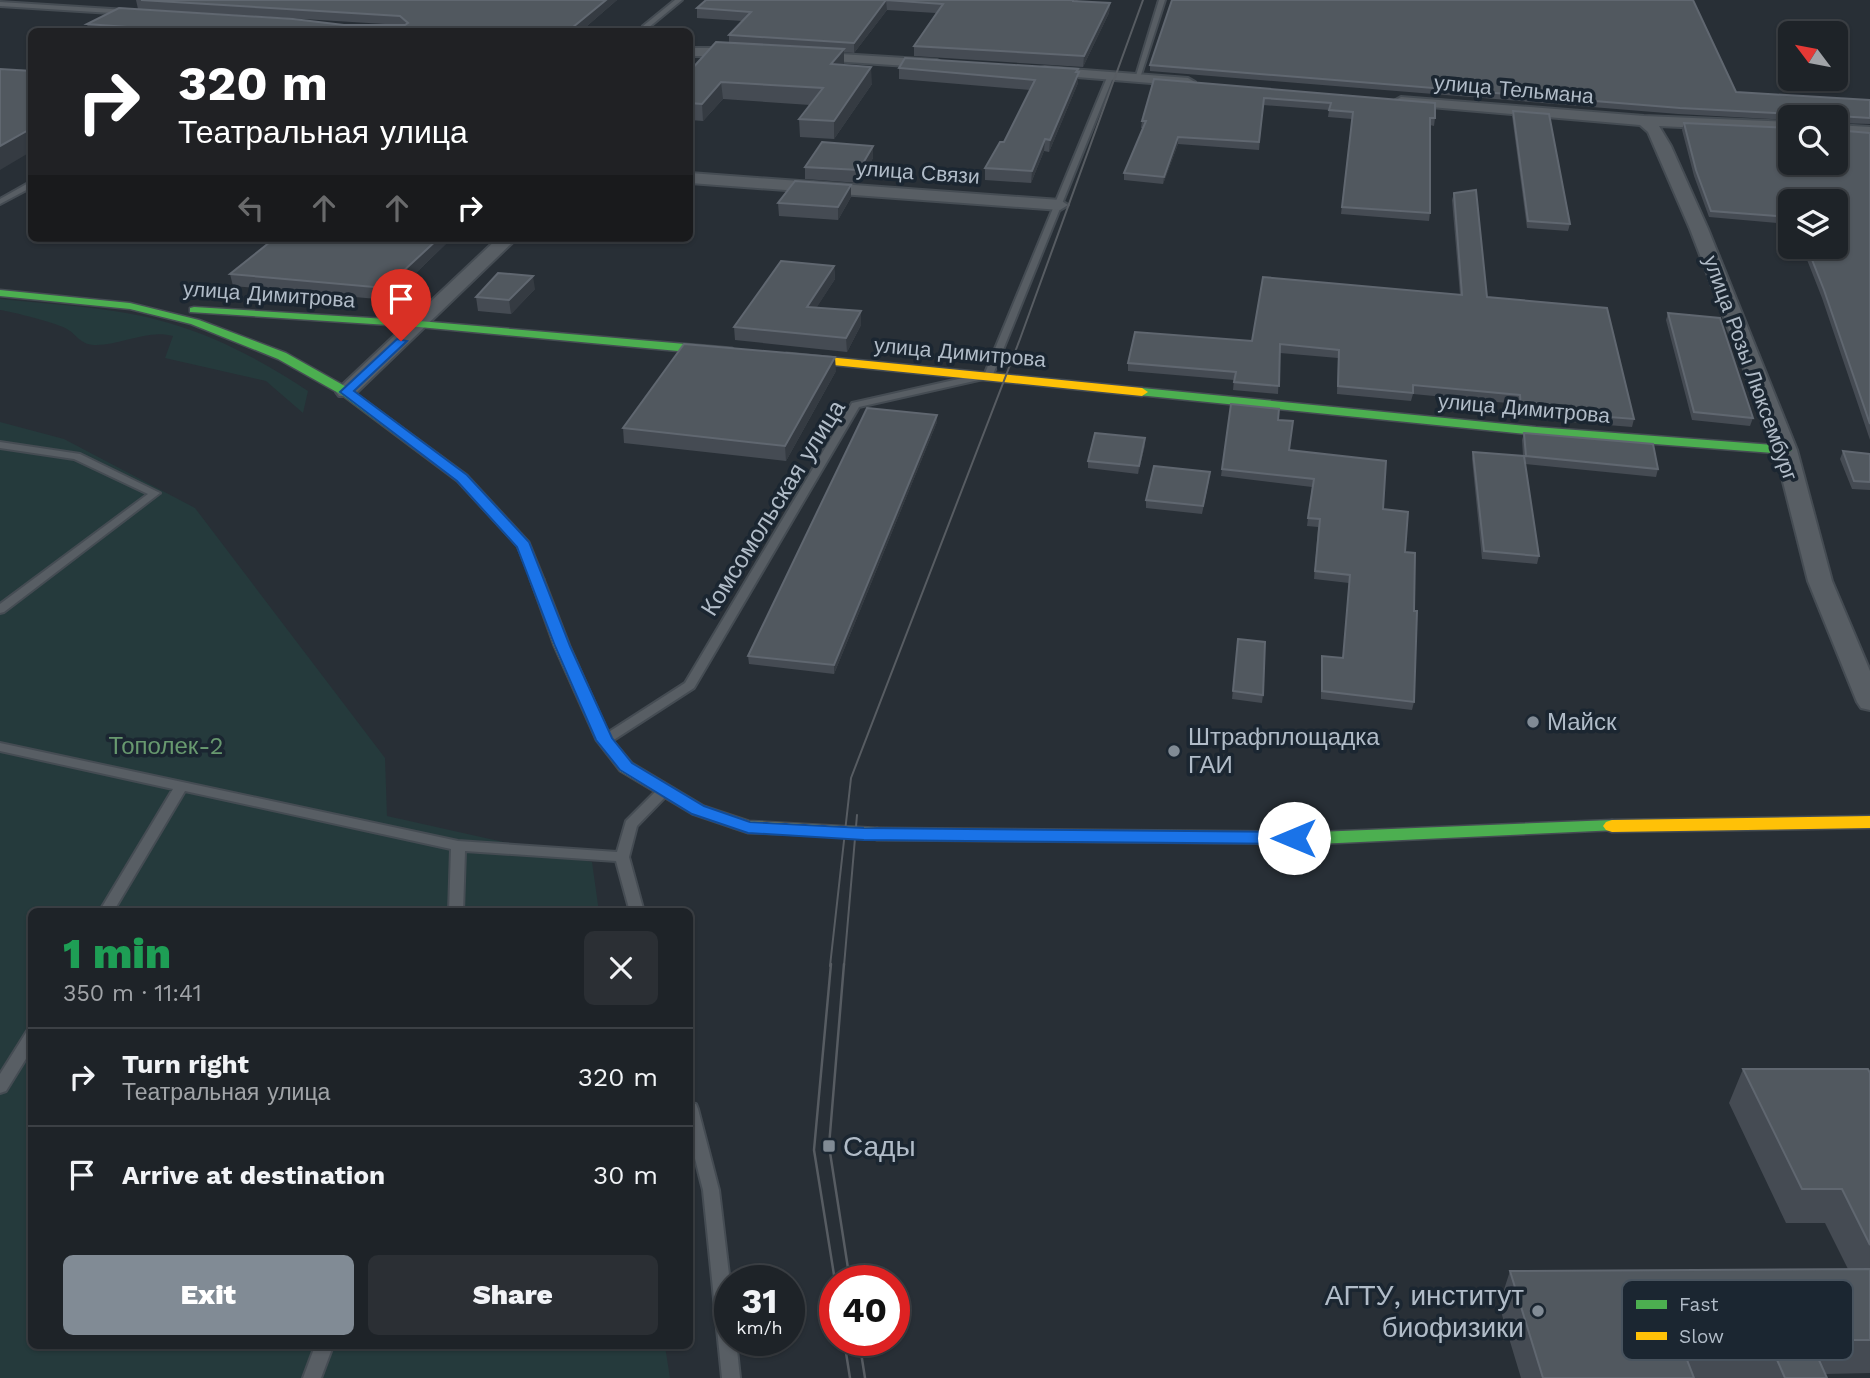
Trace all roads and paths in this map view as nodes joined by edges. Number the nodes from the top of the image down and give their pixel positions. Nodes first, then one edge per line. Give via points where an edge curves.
1 (679, 0) edge
2 (1162, 0) edge
3 (0, 4) edge
4 (137, 13) edge
5 (648, 28) edge
6 (693, 52) edge
7 (760, 54) edge
8 (799, 56) edge
9 (958, 65) edge
10 (1027, 70) edge
11 (1111, 75) junction
12 (1137, 78) junction
13 (1205, 84) edge
14 (1382, 99) edge
15 (1644, 121) junction
16 (1778, 127) edge
17 (1848, 131) edge
18 (1870, 132) edge
19 (693, 178) edge
20 (28, 185) edge
21 (0, 202) edge
22 (1060, 205) junction
23 (504, 242) edge
24 (0, 293) edge
25 (130, 306) junction
26 (419, 324) junction
27 (989, 375) junction
28 (346, 392) junction
29 (0, 444) edge
30 (1786, 450) junction
31 (0, 610) edge
32 (1870, 702) edge
33 (604, 740) junction
34 (0, 747) edge
35 (181, 787) junction
36 (664, 791) junction
37 (1870, 822) edge
38 (458, 846) junction
39 (622, 857) junction
40 (108, 908) edge
41 (456, 908) edge
42 (636, 908) edge
43 (28, 1042) edge
44 (0, 1087) edge
45 (693, 1120) edge
46 (323, 1349) edge
47 (312, 1378) edge
48 (731, 1378) edge

1 - 5 lane
2 - 12 lane
3 - 4 lane
6 - 7 street
8 - 9 street
10 - 11 street
11 - 12 street
11 - 22 lane
12 - 13 street
14 - 15 street, улица Тельмана
15 - 16 street, улица Тельмана
15 - 30 street, улица Розы Люксембург via 1663,146 1699,229
17 - 18 street
19 - 22 street, улица Связи
20 - 21 lane
22 - 27 lane
23 - 26 street
24 - 25 street
25 - 26 street, улица Димитрова
25 - 28 street via 195,322 282,356
26 - 27 street, улица Димитрова
26 - 28 street
27 - 30 street, улица Димитрова via 1398,419
27 - 33 lane, Комсомольская улица via 855,405 690,685
28 - 33 street via 462,478 524,545
29 - 31 lane via 76,456 155,493
30 - 32 street, улица Розы Люксембург via 1820,581
33 - 36 street via 626,767
34 - 35 lane
35 - 38 lane
35 - 40 lane
36 - 37 street via 698,810 748,828 864,834 1317,838 1569,827
36 - 39 lane via 631,824
38 - 39 lane
38 - 41 lane
39 - 42 lane
43 - 44 lane
45 - 48 lane via 711,1189
46 - 47 lane

